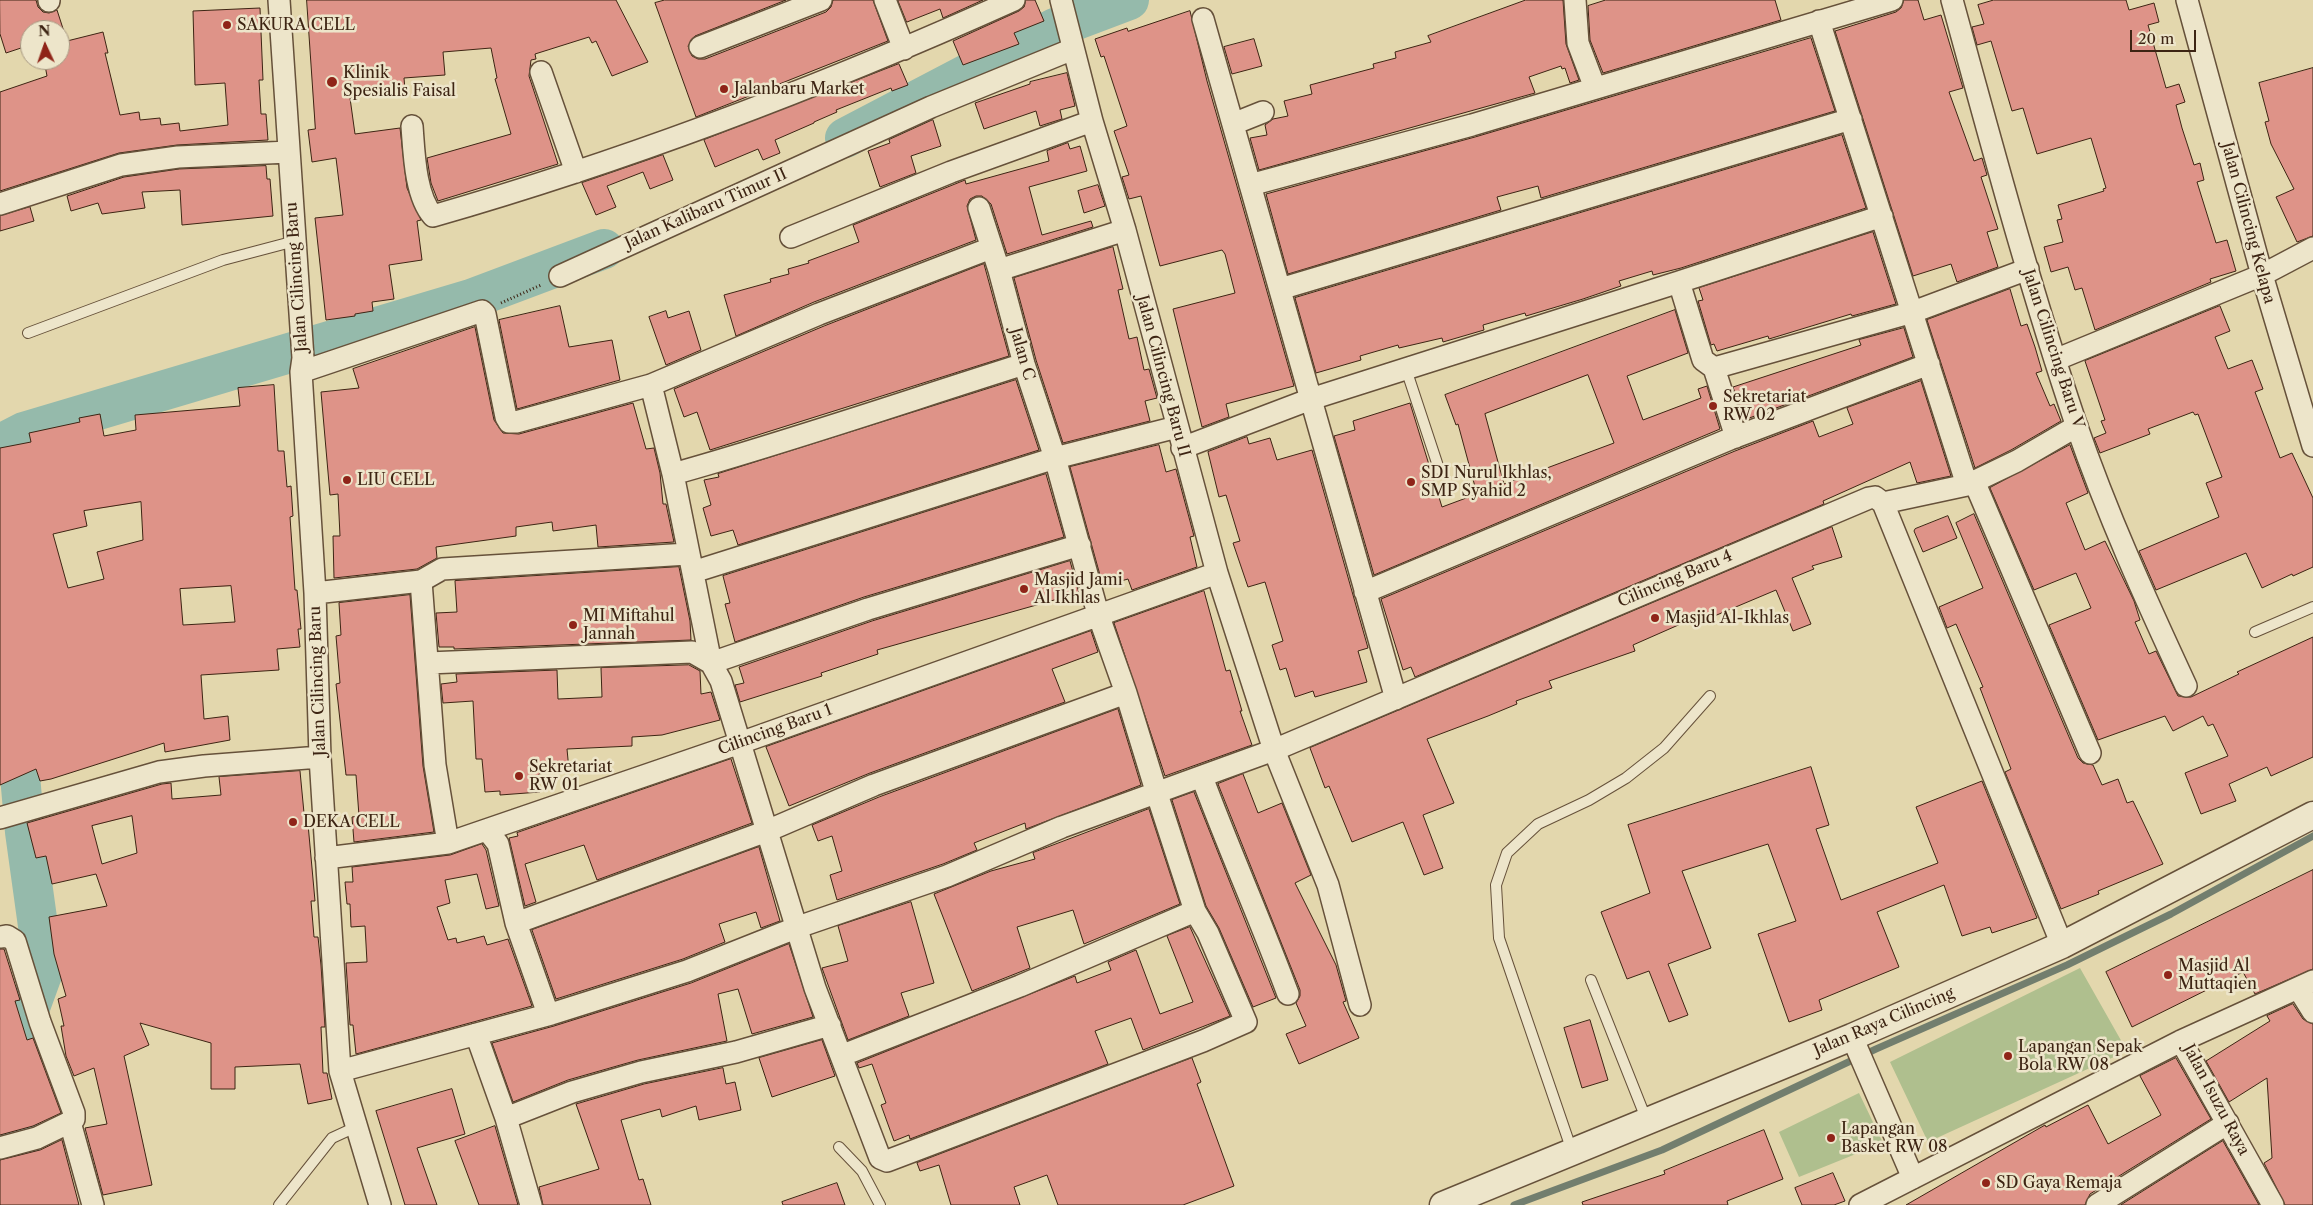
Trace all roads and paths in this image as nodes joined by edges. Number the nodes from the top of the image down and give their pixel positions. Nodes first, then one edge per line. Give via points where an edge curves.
1 (279, 0) edge
2 (821, 0) edge
3 (885, 0) edge
4 (1014, 0) edge
5 (1061, 0) edge
6 (1892, 0) edge
7 (1952, 0) edge
8 (2187, 0) edge
9 (1579, 1) edge
10 (1203, 19) dead end
11 (1819, 21) junction
12 (1072, 45) junction
13 (700, 47) dead end
14 (904, 49) junction
15 (541, 72) dead end
16 (1595, 88) junction
17 (1263, 112) dead end
18 (1851, 119) junction
19 (1092, 121) junction
20 (1232, 124) junction
21 (412, 126) dead end
22 (289, 152) junction
23 (576, 172) junction
24 (1250, 185) junction
25 (0, 204) edge
26 (978, 208) dead end
27 (1882, 216) junction
28 (1125, 230) junction
29 (791, 237) dead end
30 (295, 241) junction
31 (991, 248) junction
32 (2313, 248) edge
33 (2028, 269) junction
34 (999, 270) junction
35 (2262, 275) junction
36 (560, 276) joint
37 (1679, 282) junction
38 (1280, 289) junction
39 (482, 311) junction
40 (1913, 312) junction
41 (28, 333) dead end
42 (2055, 360) junction
43 (1024, 364) junction
44 (1929, 364) junction
45 (302, 365) junction
46 (1714, 368) junction
47 (1406, 369) junction
48 (651, 385) junction
49 (1311, 399) junction
50 (2077, 426) junction
51 (1177, 427) junction
52 (1736, 437) junction
53 (2313, 446) edge
54 (1182, 448) junction
55 (1055, 458) junction
56 (1439, 469) dead end
57 (673, 474) junction
58 (1970, 483) junction
59 (1883, 503) junction
60 (1080, 545) junction
61 (691, 563) junction
62 (1217, 573) junction
63 (421, 581) junction
64 (1365, 592) junction
65 (316, 593) junction
66 (2313, 607) edge
67 (1098, 614) junction
68 (2255, 632) dead end
69 (711, 662) junction
70 (428, 663) junction
71 (2186, 686) dead end
72 (1126, 693) junction
73 (1710, 696) dead end
74 (1396, 700) junction
75 (740, 743) junction
76 (1274, 750) junction
77 (2090, 753) dead end
78 (320, 757) junction
79 (1202, 777) junction
80 (1156, 794) junction
81 (2313, 815) edge
82 (0, 818) edge
83 (487, 830) junction
84 (767, 831) junction
85 (448, 843) junction
86 (326, 858) junction
87 (1195, 911) junction
88 (516, 923) junction
89 (798, 927) junction
90 (0, 937) edge
91 (2062, 945) junction
92 (1592, 980) dead end
93 (2306, 985) edge
94 (1288, 994) dead end
95 (1360, 1005) dead end
96 (2313, 1012) edge
97 (548, 1014) junction
98 (830, 1025) junction
99 (476, 1034) junction
100 (2181, 1041) junction
101 (1854, 1043) junction
102 (843, 1055) junction
103 (340, 1071) junction
104 (506, 1118) junction
105 (70, 1122) junction
106 (1647, 1122) junction
107 (2228, 1123) junction
108 (358, 1126) junction
109 (4, 1147) edge
110 (839, 1147) dead end
111 (1572, 1152) junction
112 (1913, 1178) junction
113 (93, 1205) edge
114 (279, 1205) edge
115 (380, 1205) edge
116 (531, 1205) edge
117 (880, 1205) edge
118 (1443, 1205) edge
119 (1860, 1205) edge
120 (2097, 1205) edge
121 (2273, 1205) edge

1 - 22 street, Jalan Cilincing Baru
2 - 13 street
3 - 14 street
4 - 14 street
5 - 12 street, Jalan Cilincing Baru II
6 - 11 street
7 - 33 street, Jalan Cilincing Baru V
8 - 35 street, Jalan Cilincing Kelapa
9 - 16 street via 1578,43
10 - 20 street
11 - 16 street
11 - 18 street
12 - 19 street, Jalan Cilincing Baru II
12 - 36 street, Jalan Kalibaru Timur II
14 - 23 street via 812,87
15 - 23 street
16 - 24 street via 1472,126
17 - 20 street
18 - 27 street
18 - 38 street
19 - 28 street, Jalan Cilincing Baru II
19 - 29 street via 951,172
20 - 24 street
21 - 23 street via 414,157 425,207 433,216
22 - 25 street via 178,157 121,165
22 - 30 street, Jalan Cilincing Baru
24 - 38 street
26 - 31 street, Jalan C
27 - 37 street
27 - 40 street
28 - 34 street
28 - 51 street, Jalan Cilincing Baru II
30 - 41 lane via 223,260
30 - 45 street, Jalan Cilincing Baru
31 - 34 street, Jalan C
31 - 48 street via 819,314
32 - 35 street
33 - 40 street
33 - 42 street, Jalan Cilincing Baru V
34 - 43 street, Jalan C
35 - 42 street
35 - 53 street, Jalan Cilincing Kelapa
36 - 39 path
37 - 46 street via 1703,360
37 - 47 street
38 - 49 street
39 - 45 street
39 - 48 street via 509,422
40 - 44 street
40 - 46 street
42 - 50 street, Jalan Cilincing Baru V
43 - 55 street, Jalan C
43 - 57 street via 786,442
44 - 52 street
44 - 58 street
45 - 65 street, Jalan Cilincing Baru
46 - 52 street
47 - 49 street
47 - 56 lane
48 - 57 street
49 - 54 street
49 - 64 street
50 - 58 street, Cilincing Baru 4 via 2017,461
50 - 71 street, Jalan Cilincing Baru V via 2124,551
51 - 54 street, Jalan Cilincing Baru II
51 - 55 street
52 - 64 street
54 - 62 street, Jalan Cilincing Baru II
55 - 60 street, Jalan C
55 - 61 street
57 - 61 street
58 - 59 street, Cilincing Baru 4
58 - 77 street
59 - 74 street, Cilincing Baru 4 via 1875,497 1869,498
59 - 91 street
60 - 67 street, Jalan C
60 - 69 street via 868,609
61 - 63 street via 442,568
61 - 69 street
62 - 67 street, Cilincing Baru 1
62 - 76 street, Jalan Cilincing Baru II
63 - 65 street
63 - 70 street
64 - 74 street
65 - 78 street, Jalan Cilincing Baru
66 - 68 lane
67 - 72 street, Jalan C
67 - 75 street, Cilincing Baru 1
69 - 70 street via 692,652
69 - 75 street via 721,681
70 - 85 street via 435,765
72 - 80 street, Jalan C
72 - 84 street via 874,785
73 - 111 lane via 1664,748 1626,778 1538,824 1507,853 1496,886 1499,938
74 - 76 street, Cilincing Baru 4
75 - 83 street, Cilincing Baru 1
75 - 84 street
76 - 79 street, Cilincing Baru 4
76 - 95 street, Jalan Cilincing Baru II via 1328,886
78 - 82 street via 159,772
78 - 86 street, Jalan Cilincing Baru
79 - 80 street, Cilincing Baru 4
79 - 94 street
80 - 87 street, Jalan C
80 - 89 street, Cilincing Baru 4 via 1062,827 947,876
81 - 91 street, Jalan Raya Cilincing
83 - 85 street, Cilincing Baru 1
83 - 88 street via 498,844
84 - 88 street
84 - 89 street
85 - 86 street, Cilincing Baru 1
86 - 103 street, Jalan Cilincing Baru
87 - 102 street via 1020,986
87 - 102 street, Jalan C via 1246,1020 1203,1041 887,1161 880,1158
88 - 97 street
89 - 97 street, Cilincing Baru 4 via 687,971
89 - 98 street via 815,988
90 - 105 street via 7,936 15,941 40,1022 74,1113
91 - 101 street, Jalan Raya Cilincing
92 - 106 lane
93 - 96 street
93 - 100 street, Jalan Isuzu Raya
97 - 99 street, Cilincing Baru 4
98 - 102 street
98 - 104 street via 736,1052 641,1072 572,1092
99 - 103 street, Cilincing Baru 4
99 - 104 street
100 - 107 street, Jalan Isuzu Raya
100 - 112 street
101 - 106 street, Jalan Raya Cilincing
101 - 112 street
103 - 108 street, Jalan Cilincing Baru
104 - 116 street
105 - 109 street via 37,1138
105 - 113 street
106 - 111 street, Jalan Raya Cilincing
107 - 120 street
107 - 121 street, Jalan Isuzu Raya
108 - 114 lane via 332,1138
108 - 115 street, Jalan Cilincing Baru
110 - 117 lane via 862,1171
111 - 118 street, Jalan Raya Cilincing
112 - 119 street

